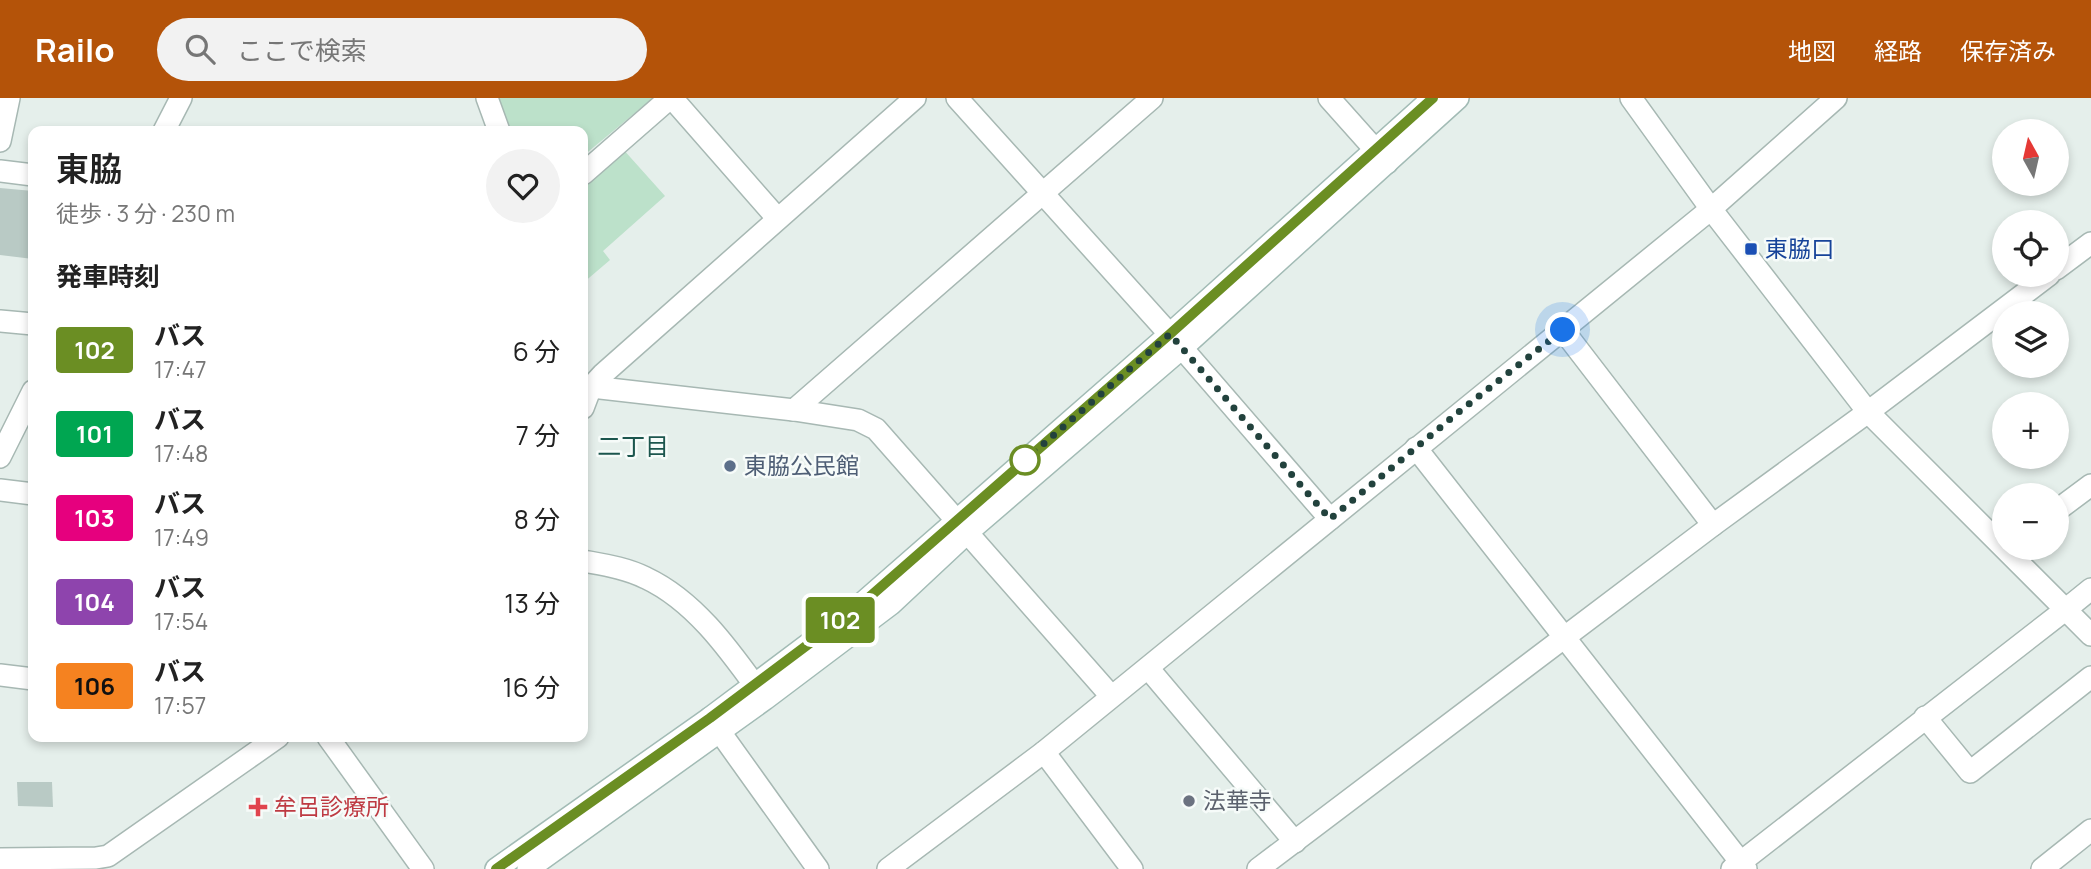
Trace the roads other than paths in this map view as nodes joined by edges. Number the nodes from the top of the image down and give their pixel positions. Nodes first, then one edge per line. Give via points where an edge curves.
1 (9, 98) edge
2 (181, 98) edge
3 (487, 98) edge
4 (671, 98) edge
5 (915, 98) edge
6 (957, 98) edge
7 (1152, 98) edge
8 (1329, 98) edge
9 (1433, 98) edge
10 (1458, 98) edge
11 (1631, 98) edge
12 (1836, 98) edge
13 (167, 126) edge
14 (497, 126) edge
15 (0, 141) edge
16 (1381, 156) junction
17 (588, 170) edge
18 (0, 171) edge
19 (28, 174) edge
20 (1043, 195) junction
21 (1711, 209) junction
22 (777, 218) junction
23 (2091, 243) edge
24 (2069, 259) edge
25 (2033, 287) edge
26 (0, 321) edge
27 (28, 324) edge
28 (1563, 330) junction
29 (1176, 341) junction
30 (588, 381) edge
31 (588, 382) edge
32 (28, 401) edge
33 (794, 410) junction
34 (1868, 412) junction
35 (1416, 448) junction
36 (0, 457) edge
37 (2091, 485) edge
38 (0, 490) edge
39 (28, 493) edge
40 (2069, 501) edge
41 (1330, 519) junction
42 (1713, 525) junction
43 (962, 526) junction
44 (1992, 536) edge
45 (2016, 560) edge
46 (588, 562) edge
47 (2091, 589) edge
48 (2065, 610) junction
49 (2091, 635) edge
50 (1564, 638) junction
51 (1148, 668) junction
52 (0, 676) edge
53 (2091, 677) edge
54 (28, 679) edge
55 (760, 692) junction
56 (1111, 696) junction
57 (1924, 717) junction
58 (715, 725) junction
59 (271, 742) edge
60 (332, 742) edge
61 (1044, 752) junction
62 (2091, 830) edge
63 (1295, 842) junction
64 (0, 859) edge
65 (108, 863) edge
66 (1740, 867) edge
67 (1263, 868) edge
68 (424, 869) edge
69 (496, 869) edge
70 (528, 869) edge
71 (818, 869) edge
72 (888, 869) edge
73 (1132, 869) edge
74 (2042, 869) edge

1 - 15 street
2 - 13 street
3 - 14 street
4 - 17 street
4 - 22 street
5 - 22 street
6 - 20 street
7 - 20 street
8 - 16 street
9 - 16 street
10 - 16 street
11 - 21 street
12 - 21 street
16 - 29 street
18 - 19 street
20 - 29 street
20 - 33 street
21 - 28 street
21 - 34 street
22 - 30 street via 603,373
23 - 24 street
25 - 34 street
26 - 27 street
28 - 35 street
28 - 42 street
29 - 41 street
29 - 43 street
31 - 33 street
32 - 36 street
33 - 43 street via 858,420 876,429
34 - 42 street
34 - 44 street
35 - 41 street
35 - 50 street
37 - 40 street
38 - 39 street
41 - 51 street
42 - 50 street
43 - 55 street
43 - 56 street
45 - 48 street
46 - 55 street via 646,578 675,595 705,623
47 - 48 street
48 - 49 street
48 - 57 street
50 - 63 street
50 - 66 street
51 - 56 street
51 - 63 street
52 - 54 street
53 - 57 street via 1970,772
55 - 58 street
56 - 61 street
57 - 66 street
58 - 69 street
58 - 70 street
58 - 71 street
59 - 65 street
60 - 68 street
61 - 72 street
61 - 73 street
62 - 74 street
63 - 67 street
64 - 65 street via 96,858

